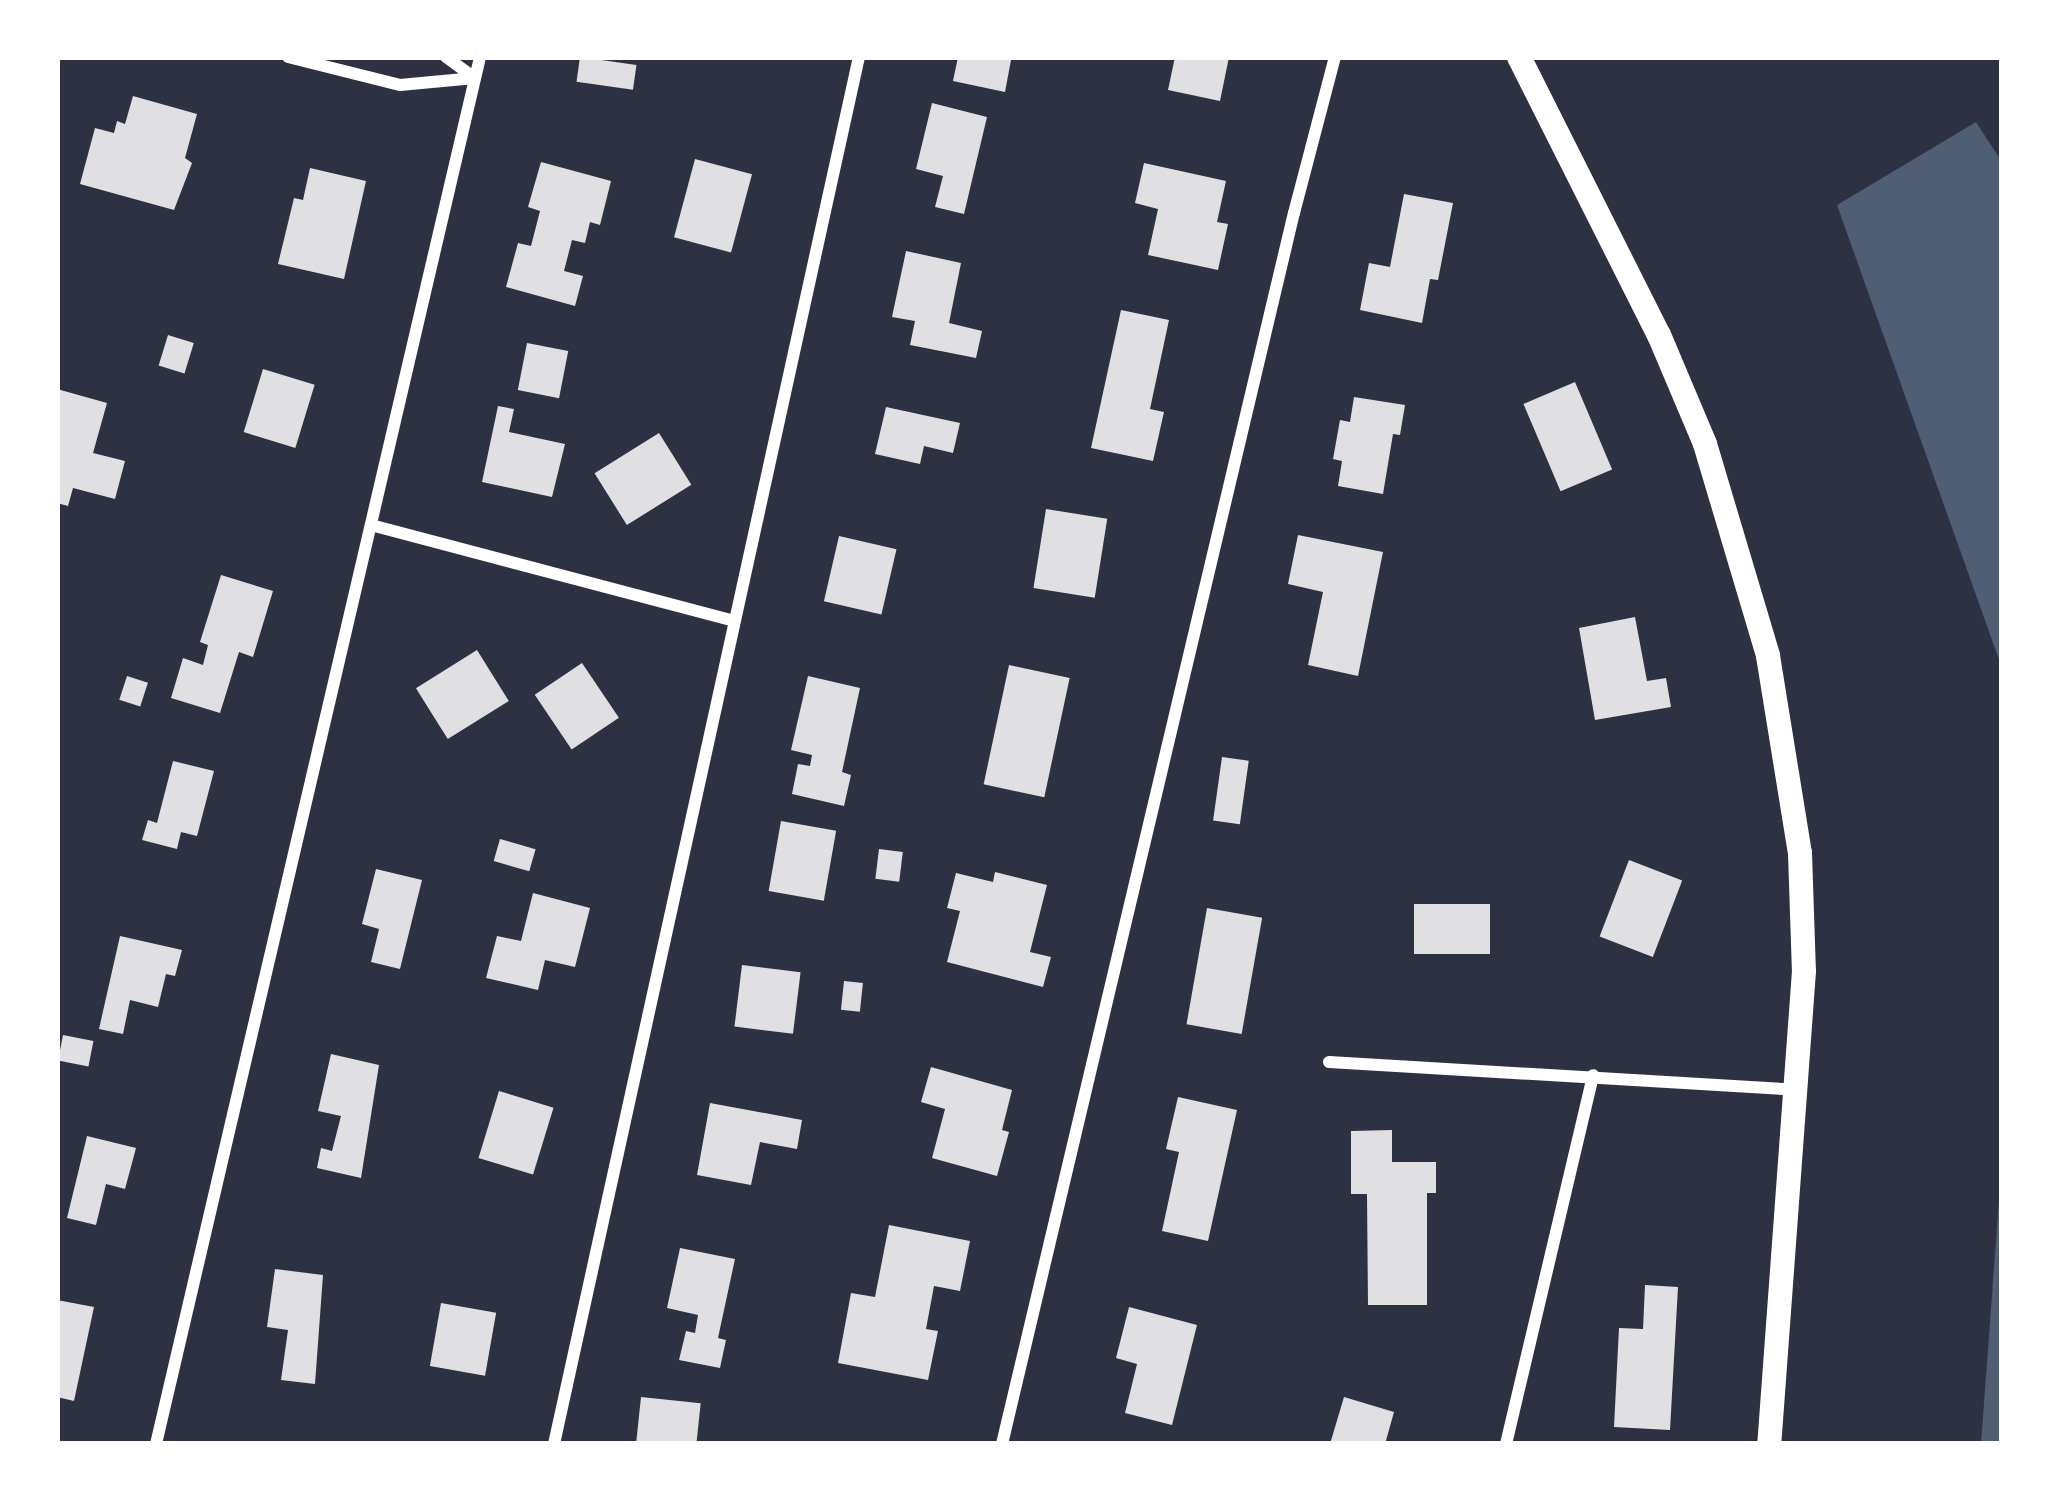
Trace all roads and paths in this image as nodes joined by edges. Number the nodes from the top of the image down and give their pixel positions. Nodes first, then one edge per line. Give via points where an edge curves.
1 (288, 57) edge
2 (446, 57) edge
3 (480, 57) edge
4 (859, 57) edge
5 (1336, 57) edge
6 (1519, 57) edge
7 (475, 78) junction
8 (371, 525) junction
9 (735, 621) junction
10 (1329, 1062) dead end
11 (1593, 1075) junction
12 (1798, 1090) junction
13 (156, 1444) edge
14 (554, 1444) edge
15 (1002, 1444) edge
16 (1506, 1444) edge
17 (1769, 1444) edge

1 - 7 street via 400,85
2 - 7 street
3 - 7 street
4 - 9 street
5 - 15 street
6 - 12 main road via 1705,444 1768,656 1800,854
7 - 8 street
8 - 9 street
8 - 13 street
9 - 14 street
10 - 11 street
11 - 12 street
11 - 16 street
12 - 17 main road

